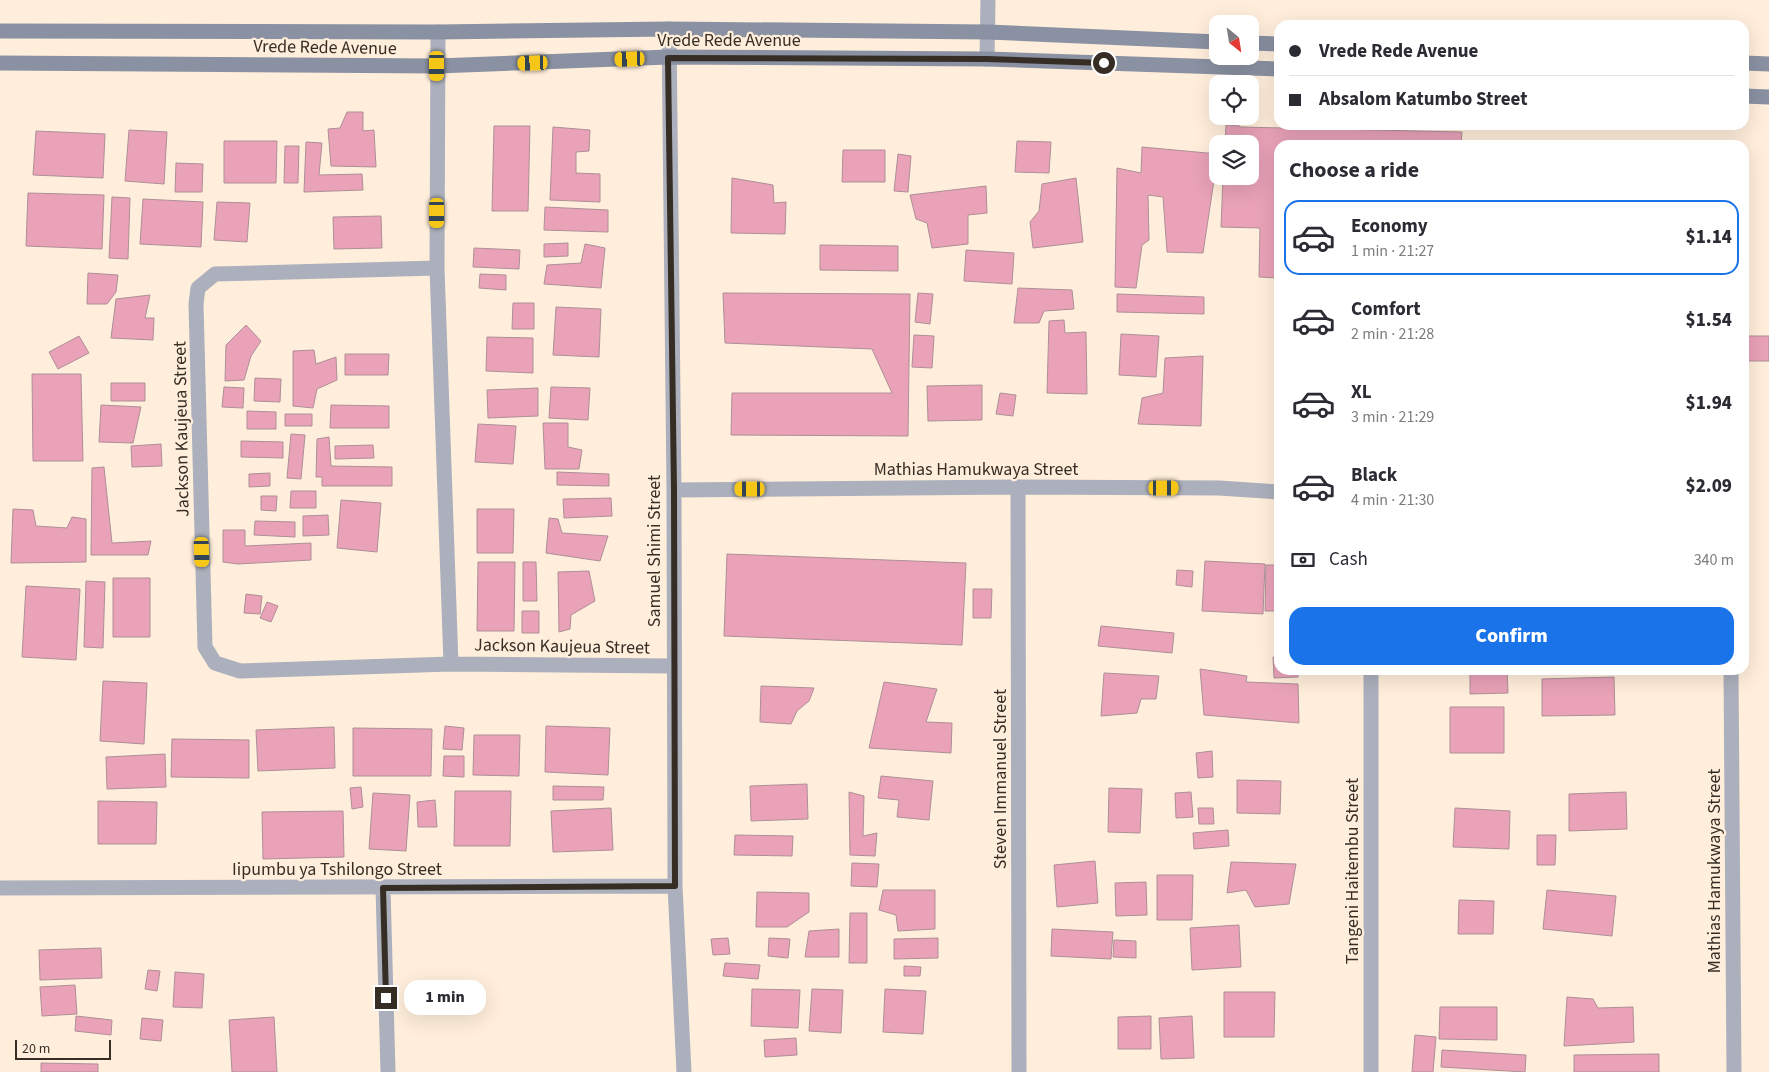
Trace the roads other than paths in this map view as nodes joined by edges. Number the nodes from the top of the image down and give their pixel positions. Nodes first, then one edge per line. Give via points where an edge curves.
1 (988, 0) edge
2 (669, 29) junction
3 (0, 32) edge
4 (438, 32) junction
5 (988, 32) junction
6 (1209, 42) edge
7 (1259, 43) edge
8 (1274, 44) edge
9 (668, 58) junction
10 (987, 59) junction
11 (0, 62) edge
12 (1749, 63) edge
13 (1769, 64) edge
14 (437, 66) junction
15 (1274, 69) edge
16 (1749, 96) edge
17 (1769, 97) edge
18 (437, 268) junction
19 (1018, 487) junction
20 (674, 490) junction
21 (1274, 492) edge
22 (450, 664) junction
23 (672, 666) junction
24 (1371, 675) edge
25 (1731, 675) edge
26 (675, 886) junction
27 (0, 888) edge
28 (383, 888) junction
29 (388, 1072) edge
30 (684, 1072) edge
31 (1019, 1072) edge
32 (1371, 1072) edge
33 (1734, 1072) edge

1 - 5 street
2 - 4 street, Vrede Rede Avenue
2 - 5 street, Vrede Rede Avenue
2 - 9 street, Samuel Shimi Street
3 - 4 street, Vrede Rede Avenue
4 - 14 street, Jackson Kaujeua Street
5 - 6 street, Vrede Rede Avenue
5 - 10 street
7 - 8 street
9 - 10 street, Vrede Rede Avenue
9 - 14 street, Vrede Rede Avenue
9 - 20 street, Samuel Shimi Street
10 - 15 street, Vrede Rede Avenue
11 - 14 street, Vrede Rede Avenue
12 - 13 street
14 - 18 street, Jackson Kaujeua Street
16 - 17 street
18 - 22 street, Jackson Kaujeua Street
18 - 22 street, Jackson Kaujeua Street via 215,274 198,288 205,646 214,663 240,671
19 - 20 street, Mathias Hamukwaya Street
19 - 21 street, Mathias Hamukwaya Street via 1219,488
19 - 31 street, Steven Immanuel Street
20 - 23 street, Samuel Shimi Street
22 - 23 street, Jackson Kaujeua Street
23 - 26 street, Samuel Shimi Street
24 - 32 street, Tangeni Haitembu Street
25 - 33 street, Mathias Hamukwaya Street
26 - 28 street, Iipumbu ya Tshilongo Street
26 - 30 street, Samuel Shimi Street
27 - 28 street, Iipumbu ya Tshilongo Street
28 - 29 street

